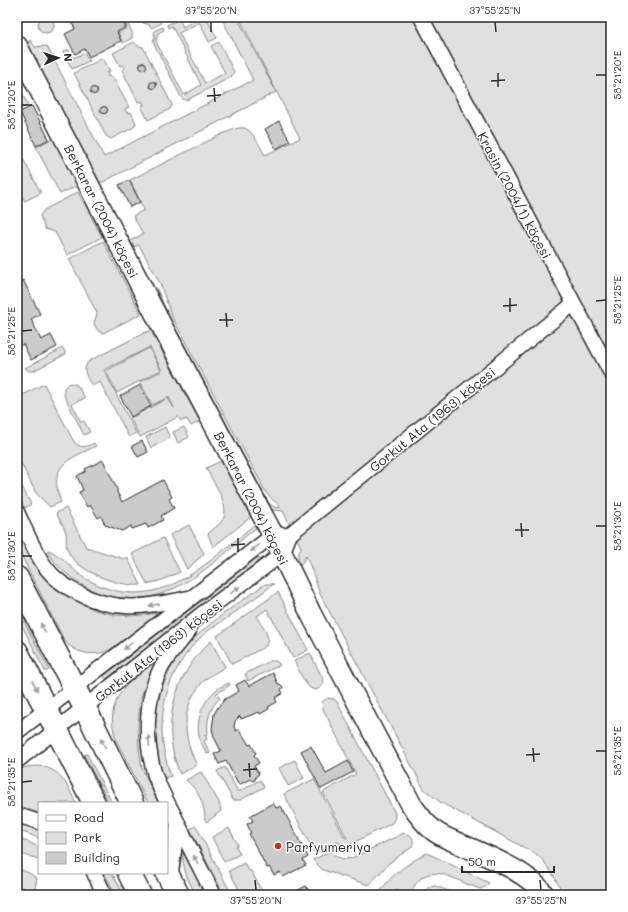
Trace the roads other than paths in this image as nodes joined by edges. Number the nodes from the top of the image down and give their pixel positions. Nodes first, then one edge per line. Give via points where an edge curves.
1 (420, 17) edge
2 (17, 46) edge
3 (573, 304) junction
4 (611, 373) edge
5 (17, 512) edge
6 (282, 534) junction
7 (282, 554) junction
8 (17, 578) edge
9 (192, 597) junction
10 (203, 613) junction
11 (17, 652) edge
12 (74, 688) junction
13 (85, 708) junction
14 (47, 709) junction
15 (58, 730) junction
16 (17, 732) edge
17 (17, 761) edge
18 (94, 802) edge
19 (132, 802) edge
20 (167, 802) edge
21 (168, 803) edge
22 (17, 815) edge
23 (38, 822) edge
24 (178, 824) junction
25 (94, 874) edge
26 (130, 874) edge
27 (172, 882) edge
28 (105, 895) edge
29 (140, 895) edge
30 (214, 895) edge
31 (544, 895) edge

1 - 3 street, Krasin (2004/1) köçesi
2 - 6 street, Berkarar (2004) köçesi via 157,317
3 - 4 street, Krasin (2004/1) köçesi
3 - 6 street, Gorkut Ata (1963) köçesi
9 -> 5 street via 131,607 91,600 64,585 48,570 37,554
6 - 7 street, Berkarar (2004) köçesi
6 -> 9 street, Gorkut Ata (1963) köçesi
10 -> 7 street, Gorkut Ata (1963) köçesi
7 - 31 street, Berkarar (2004) köçesi via 398,782 419,816 444,837 522,874 542,890
12 -> 8 main road
9 -> 12 street, Gorkut Ata (1963) köçesi
10 - 13 street, Gorkut Ata (1963) köçesi
20 -> 10 street via 151,760 149,710 154,684 160,670
11 -> 14 main road
12 - 13 main road
12 - 14 street, Gorkut Ata (1963) köçesi
13 - 15 street, Gorkut Ata (1963) köçesi
19 -> 13 main road
14 - 15 main road
14 - 16 street, Gorkut Ata (1963) köçesi
15 - 17 street, Gorkut Ata (1963) köçesi
15 - 18 main road
24 -> 21 street
22 - 23 street
24 - 27 street
30 -> 24 street
25 - 28 street
26 - 29 main road

